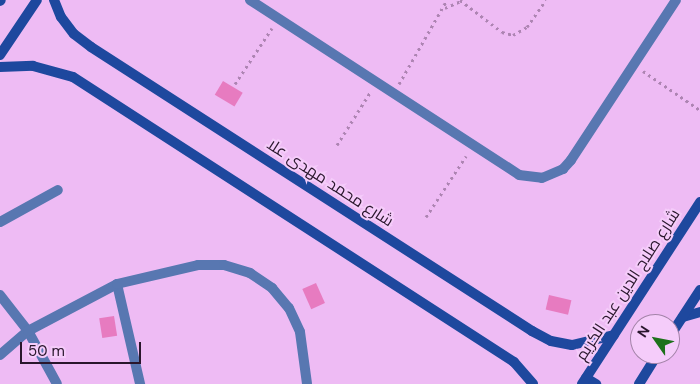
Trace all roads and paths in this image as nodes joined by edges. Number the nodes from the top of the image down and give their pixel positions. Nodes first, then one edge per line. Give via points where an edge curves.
1 (36, 0) edge
2 (54, 0) edge
3 (250, 0) edge
4 (447, 0) edge
5 (546, 0) edge
6 (676, 0) edge
7 (461, 1) edge
8 (445, 8) junction
9 (278, 19) junction
10 (0, 55) edge
11 (634, 64) junction
12 (0, 67) edge
13 (377, 83) junction
14 (235, 84) dead end
15 (393, 93) junction
16 (700, 110) edge
17 (337, 144) dead end
18 (474, 145) junction
19 (58, 190) dead end
20 (700, 202) edge
21 (426, 217) dead end
22 (0, 222) edge
23 (117, 284) junction
24 (700, 290) edge
25 (0, 296) edge
26 (700, 312) edge
27 (682, 317) junction
28 (680, 320) edge
29 (28, 331) junction
30 (614, 336) junction
31 (0, 355) edge
32 (651, 364) edge
33 (584, 381) edge
34 (57, 384) edge
35 (140, 384) edge
36 (307, 384) edge
37 (533, 384) edge
38 (596, 384) edge
39 (638, 384) edge

1 - 10 street
2 - 30 street, شارع محمد مهدى علا via 61,17 74,34 91,47 532,330 551,341 572,345
3 - 9 street
4 - 8 path
5 - 7 path via 527,27 512,35 502,32
6 - 11 street
7 - 8 path
8 - 15 path
9 - 13 street
9 - 14 path
11 - 16 path
11 - 18 street via 571,160 553,175 536,178 519,175
12 - 37 street via 32,66 72,77 514,362
13 - 15 street
13 - 17 path
15 - 18 street
18 - 21 path
19 - 22 street
20 - 30 street, شارع صلاح الدين عبد الكريم
23 - 29 street
23 - 35 street
23 - 36 street via 198,265 224,265 250,273 272,288 289,308 300,332
24 - 27 street
25 - 29 street
26 - 27 street
27 - 28 street
29 - 31 street
29 - 34 street
30 - 33 street, شارع صلاح الدين عبد الكريم
32 - 39 street
33 - 38 street

